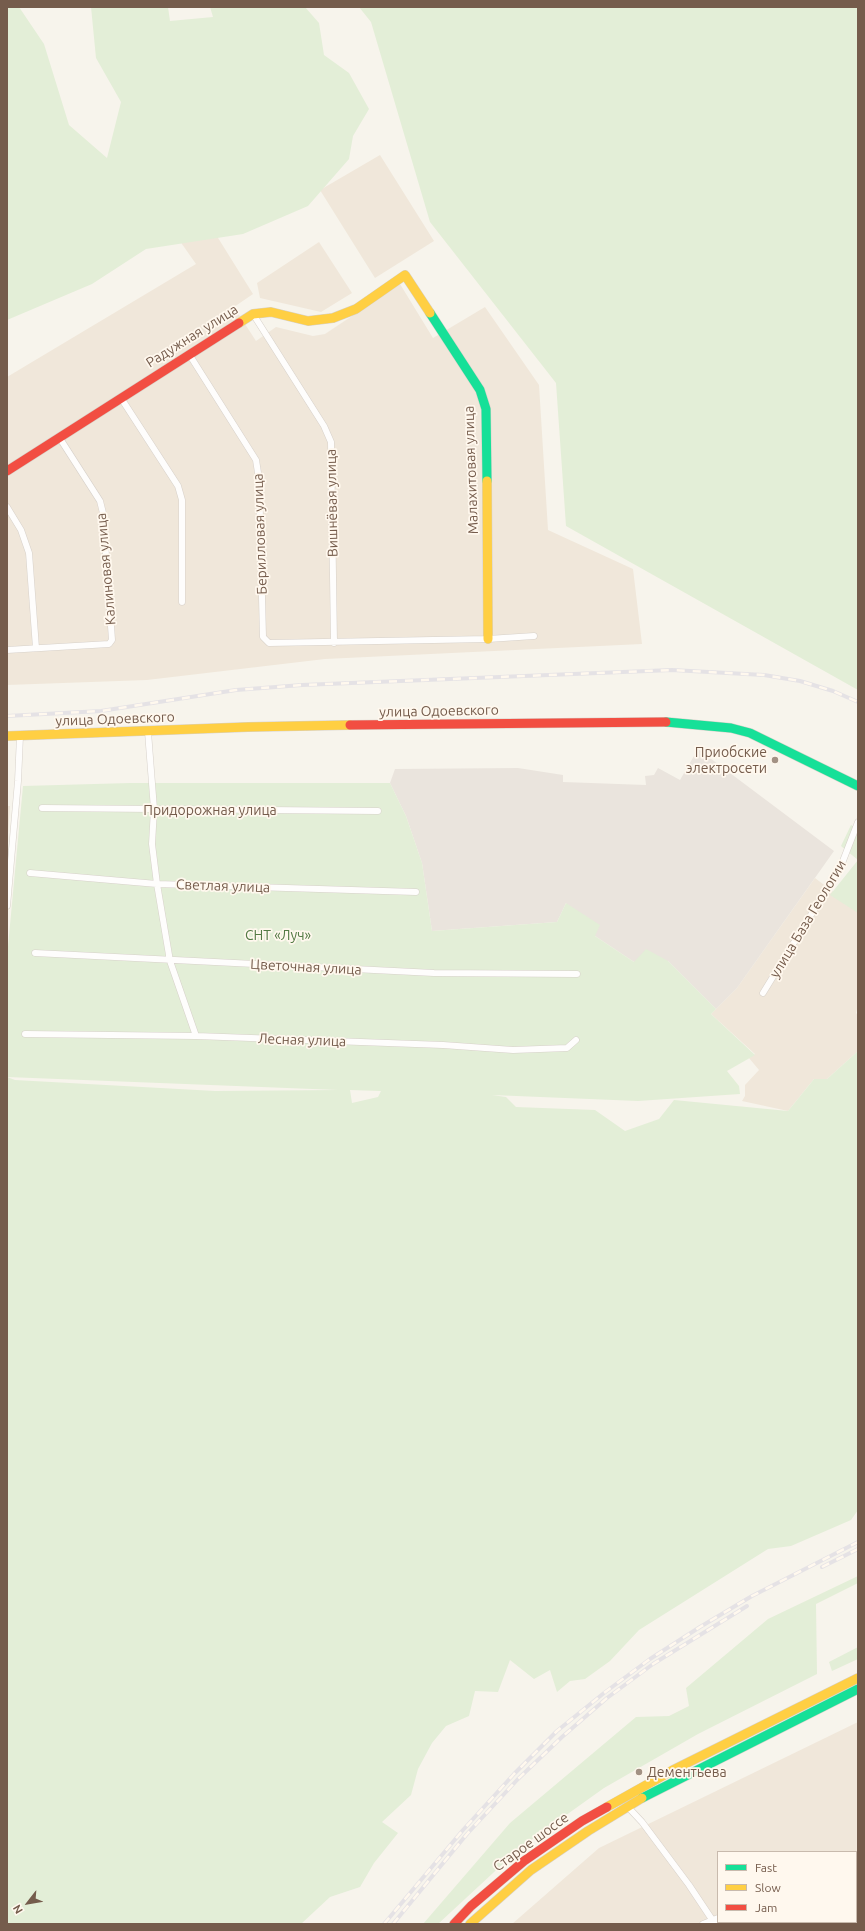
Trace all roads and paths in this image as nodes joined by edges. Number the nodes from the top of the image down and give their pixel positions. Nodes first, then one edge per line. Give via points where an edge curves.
1 (405, 275) joint
2 (253, 314) junction
3 (189, 354) junction
4 (121, 398) junction
5 (59, 437) junction
6 (7, 471) edge
7 (7, 508) edge
8 (182, 602) dead end
9 (534, 636) dead end
10 (488, 639) junction
11 (334, 643) junction
12 (36, 648) junction
13 (7, 650) edge
14 (148, 732) junction
15 (7, 736) edge
16 (20, 736) junction
17 (858, 786) edge
18 (42, 808) dead end
19 (154, 809) junction
20 (378, 811) dead end
21 (858, 822) edge
22 (10, 838) edge
23 (30, 873) dead end
24 (157, 884) junction
25 (416, 892) dead end
26 (7, 906) edge
27 (35, 953) dead end
28 (170, 961) junction
29 (577, 974) dead end
30 (764, 993) dead end
31 (24, 1034) dead end
32 (196, 1036) junction
33 (576, 1040) dead end
34 (858, 1678) edge
35 (858, 1689) edge
36 (767, 1728) junction
37 (627, 1806) junction
38 (715, 1920) edge
39 (454, 1924) edge
40 (470, 1924) edge
41 (703, 1924) edge

1 - 2 main road, Радужная улица via 356,309 333,318 308,320 271,312
1 - 10 main road, Малахитовая улица via 480,390 486,409
2 - 3 main road, Радужная улица
2 - 11 street, Вишнёвая улица via 324,426 331,442
3 - 4 main road, Радужная улица
3 - 11 street, Берилловая улица via 256,460 259,479 263,637 269,644
4 - 5 main road, Радужная улица
4 - 8 street via 178,486 182,500
5 - 6 main road, Радужная улица
5 - 12 street, Калиновая улица via 100,501 112,640 109,644
7 - 12 street via 21,530 29,553
9 - 10 street
10 - 11 street
12 - 13 street
14 - 16 main road, улица Одоевского
14 - 17 main road, улица Одоевского via 248,727 681,722 750,733
14 - 19 street
15 - 16 main road, улица Одоевского
16 - 22 street
18 - 19 street, Придорожная улица
19 - 20 street, Придорожная улица
19 - 24 street via 152,844
21 - 30 street, улица База Геологии via 841,866
22 - 26 street
23 - 24 street, Светлая улица
24 - 25 street, Светлая улица
24 - 28 street
27 - 28 street, Цветочная улица
28 - 29 street, Цветочная улица via 434,973
28 - 32 street
31 - 32 street, Лесная улица
32 - 33 street, Лесная улица via 513,1050 567,1048
34 - 36 main road
35 - 36 main road
36 - 37 main road, Старое шоссе
36 - 39 main road, Старое шоссе via 632,1793 582,1821 524,1861 471,1906
37 - 38 street via 642,1822
37 - 40 main road, Старое шоссе via 531,1870
38 - 41 street

